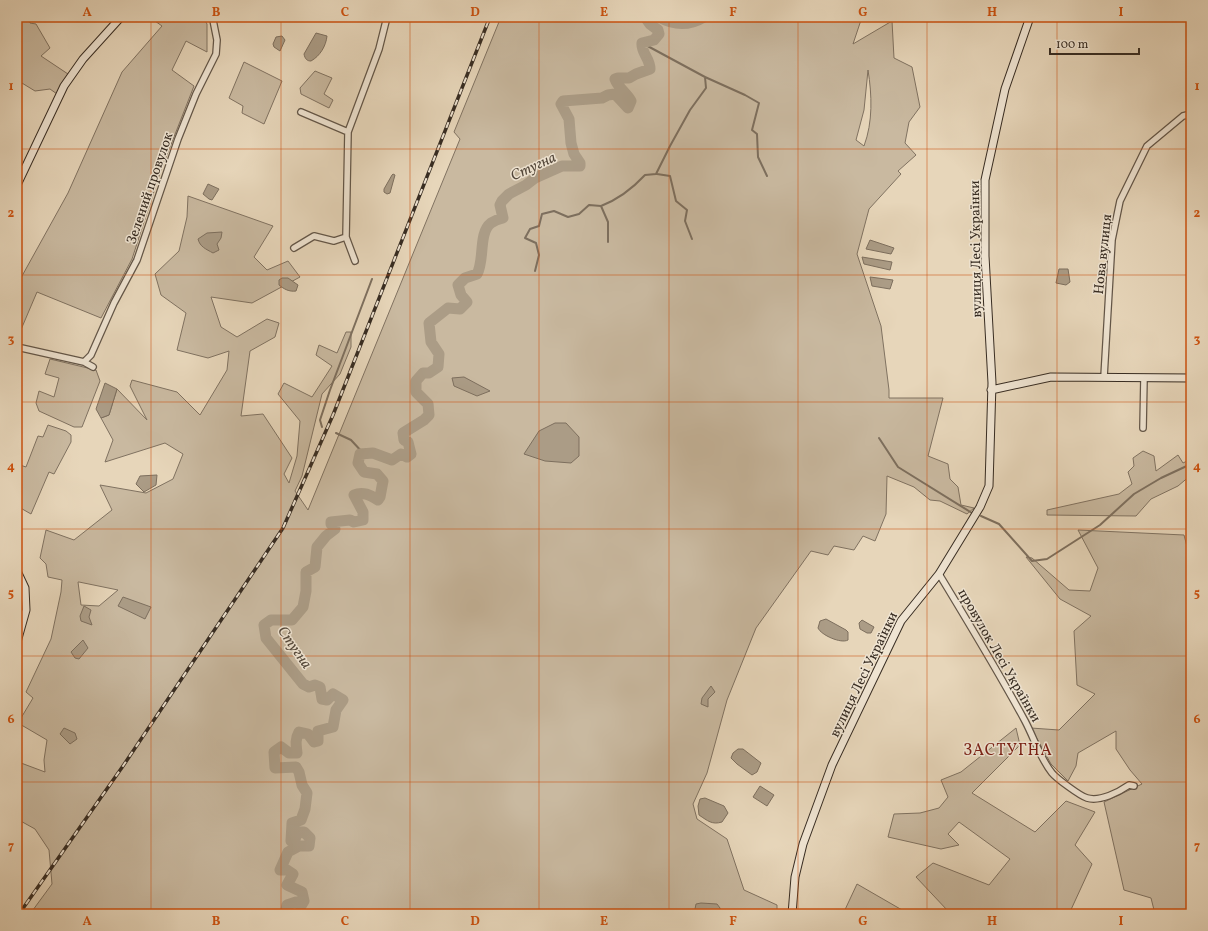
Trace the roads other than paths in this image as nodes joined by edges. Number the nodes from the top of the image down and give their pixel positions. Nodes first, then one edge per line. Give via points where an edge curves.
1 (121, 17) edge
2 (211, 17) edge
3 (387, 17) edge
4 (1030, 17) edge
5 (300, 112) dead end
6 (1191, 114) edge
7 (348, 132) junction
8 (17, 185) edge
9 (346, 237) junction
10 (294, 248) dead end
11 (355, 261) dead end
12 (17, 347) edge
13 (84, 362) junction
14 (93, 367) dead end
15 (1104, 377) junction
16 (1144, 378) junction
17 (1191, 378) edge
18 (991, 390) junction
19 (1143, 428) dead end
20 (17, 571) edge
21 (939, 574) junction
22 (17, 642) edge
23 (1134, 786) dead end
24 (792, 914) edge

1 - 8 street via 64,86
2 - 13 street, Зелений провулок via 217,40 216,54 178,139 137,260 91,355
3 - 7 street via 379,49
4 - 18 street, вулиця Лесі Українки via 1005,88 985,180
5 - 7 street
6 - 15 street, Нова вулиця via 1183,116 1147,146 1120,201 1112,240
7 - 9 street
9 - 10 street via 334,241 314,236
9 - 11 street
12 - 13 street
13 - 14 street
15 - 16 street
15 - 18 street via 1050,377
16 - 17 street
16 - 19 street
18 - 21 street, вулиця Лесі Українки via 989,486 980,507
20 - 22 street via 25,588 26,610
21 - 23 street, провулок Лесі Українки via 1026,722 1053,774 1086,798 1105,796 1129,784
21 - 24 street, вулиця Лесі Українки via 901,621 832,765 803,844 795,877

